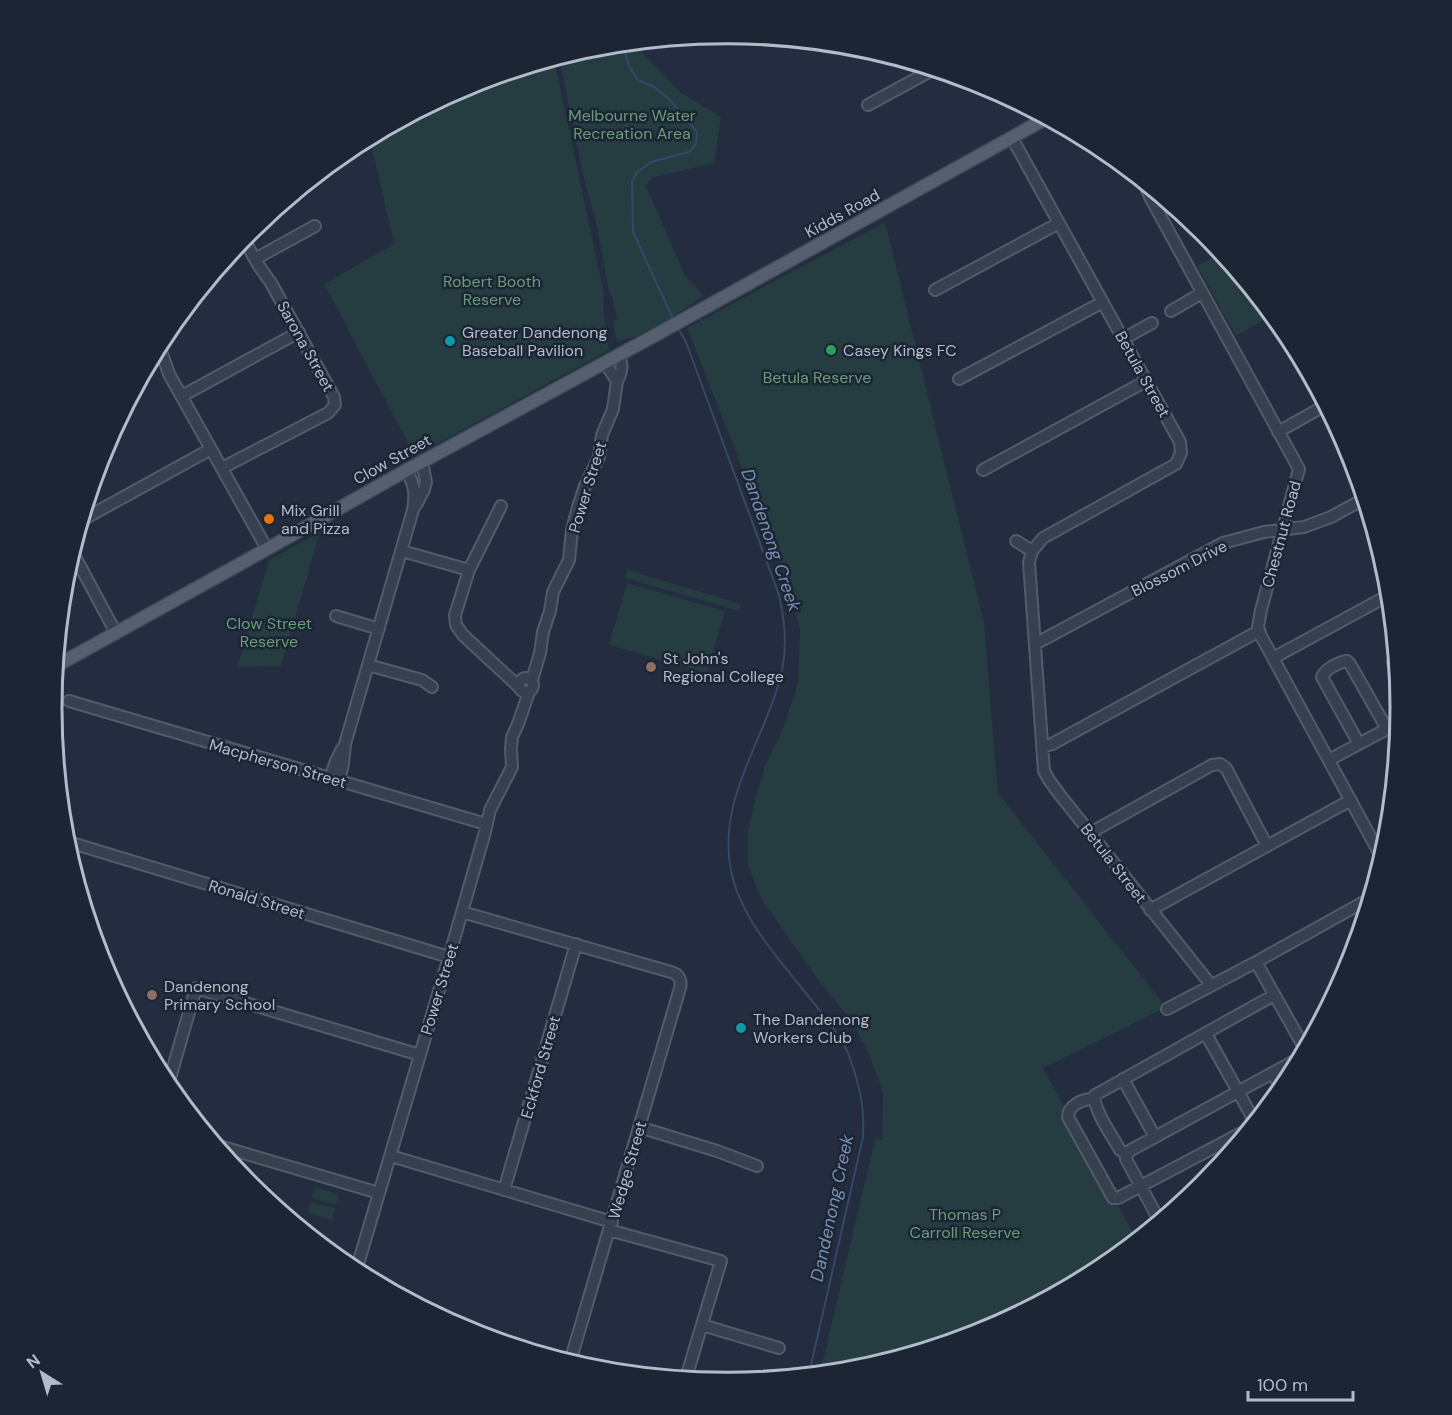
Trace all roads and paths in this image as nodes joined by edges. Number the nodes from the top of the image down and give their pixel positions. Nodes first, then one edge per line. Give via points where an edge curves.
1 (924, 74) edge
2 (868, 105) dead end
3 (1040, 122) edge
4 (1012, 138) junction
5 (1150, 197) edge
6 (1059, 223) junction
7 (315, 226) dead end
8 (248, 247) edge
9 (255, 259) junction
10 (935, 290) dead end
11 (1202, 293) junction
12 (1103, 302) junction
13 (1171, 311) dead end
14 (1152, 323) dead end
15 (299, 332) junction
16 (652, 337) joint
17 (1123, 339) junction
18 (619, 355) junction
19 (161, 360) edge
20 (605, 363) junction
21 (959, 379) dead end
22 (617, 381) junction
23 (1146, 381) junction
24 (182, 396) junction
25 (1319, 409) edge
26 (1278, 432) junction
27 (211, 449) junction
28 (422, 461) junction
29 (222, 468) junction
30 (407, 470) junction
31 (983, 470) dead end
32 (1357, 503) edge
33 (501, 506) dead end
34 (413, 510) junction
35 (91, 515) edge
36 (1283, 530) junction
37 (1016, 541) dead end
38 (267, 549) junction
39 (402, 551) junction
40 (1032, 551) junction
41 (79, 563) edge
42 (469, 570) junction
43 (1381, 600) edge
44 (336, 616) dead end
45 (379, 629) junction
46 (1259, 632) junction
47 (116, 633) junction
48 (1035, 644) junction
49 (1273, 658) junction
50 (63, 662) edge
51 (368, 665) junction
52 (524, 684) junction
53 (432, 687) dead end
54 (69, 701) dead end
55 (1387, 729) joint
56 (1359, 744) junction
57 (1042, 747) junction
58 (1329, 760) junction
59 (334, 779) junction
60 (1351, 800) junction
61 (486, 824) junction
62 (1090, 833) junction
63 (77, 845) edge
64 (1375, 845) edge
65 (1267, 846) junction
66 (1360, 904) edge
67 (1150, 910) junction
68 (462, 912) junction
69 (576, 944) junction
70 (449, 957) junction
71 (1256, 963) junction
72 (1211, 986) junction
73 (1275, 995) junction
74 (1167, 1009) dead end
75 (1206, 1034) junction
76 (1300, 1041) edge
77 (420, 1054) junction
78 (1284, 1067) edge
79 (172, 1072) edge
80 (1273, 1073) junction
81 (1123, 1079) junction
82 (1276, 1079) edge
83 (1238, 1092) junction
84 (1094, 1099) junction
85 (1251, 1115) edge
86 (639, 1127) junction
87 (1155, 1137) junction
88 (1230, 1139) edge
89 (231, 1149) edge
90 (1127, 1154) junction
91 (391, 1156) junction
92 (757, 1166) dead end
93 (1141, 1186) junction
94 (504, 1190) junction
95 (379, 1193) junction
96 (1156, 1213) edge
97 (610, 1226) junction
98 (359, 1261) edge
99 (702, 1326) junction
100 (779, 1348) dead end
101 (573, 1353) edge
102 (688, 1370) edge

1 - 2 street
3 - 4 main road, Kidds Road
4 - 6 street, Betula Street
4 - 16 main road, Kidds Road
5 - 11 street, Chestnut Road
6 - 10 street
6 - 12 street, Betula Street
7 - 9 street
8 - 9 street, Sarona Street
9 - 15 street, Sarona Street
11 - 13 street
11 - 26 street, Chestnut Road
12 - 17 street, Betula Street
12 - 21 street
14 - 17 street
15 - 24 street
15 - 29 street, Sarona Street via 335,405 328,413
16 - 18 main road, Clow Street
17 - 23 street, Betula Street
18 - 20 main road, Clow Street
18 - 22 street, Power Street via 622,361
19 - 24 street
20 - 22 street
20 - 28 main road, Clow Street
22 - 52 street, Power Street via 599,457 578,507 569,560 553,592 540,653
23 - 31 street
23 - 40 street, Betula Street via 1180,442 1176,464 1043,538
24 - 27 street
25 - 26 street
26 - 36 street, Chestnut Road via 1299,469
27 - 29 street
27 - 35 street
28 - 30 main road, Clow Street
28 - 34 street via 426,482
29 - 38 street
30 - 34 street via 414,488
30 - 38 main road, Clow Street
32 - 36 street, Blossom Drive via 1304,527
33 - 42 street
34 - 39 street
36 - 46 street, Chestnut Road via 1259,617
36 - 48 street, Blossom Drive via 1223,543
37 - 40 street
38 - 47 main road, Clow Street
39 - 42 street
39 - 45 street
40 - 48 street, Betula Street via 1029,562
41 - 47 street
42 - 52 street via 455,615 456,625 504,673
43 - 49 street
44 - 45 street
45 - 51 street
46 - 49 street
46 - 57 street
47 - 50 main road, Clow Street
48 - 57 street, Betula Street
49 - 58 street
51 - 53 street via 422,680
51 - 59 street via 343,764
52 - 61 street, Power Street via 519,724 511,743 510,773 493,802
54 - 59 street, Macpherson Street
55 - 56 street
55 - 56 street via 1350,664 1343,662 1322,677
56 - 58 street
57 - 62 street, Betula Street via 1046,777
58 - 60 street
59 - 61 street, Macpherson Street
60 - 64 street
60 - 65 street
61 - 68 street, Power Street
62 - 65 street via 1220,764 1226,768
62 - 67 street, Betula Street
63 - 70 street, Ronald Street
65 - 67 street
66 - 71 street
67 - 72 street, Betula Street
68 - 69 street
68 - 70 street, Power Street
69 - 86 street, Wedge Street via 679,977 680,988
69 - 94 street, Eckford Street
70 - 77 street, Power Street
71 - 72 street
71 - 73 street
72 - 74 street
73 - 75 street
73 - 76 street
75 - 81 street
75 - 83 street
77 - 79 street via 196,988
77 - 91 street, Power Street
78 - 80 street
80 - 82 street
80 - 83 street
81 - 84 street via 1098,1092
81 - 87 street
83 - 85 street
83 - 87 street
84 - 90 street via 1120,1150
84 - 93 street via 1070,1107 1068,1117 1078,1136 1113,1198
86 - 92 street
86 - 97 street, Wedge Street
87 - 90 street
88 - 93 street
89 - 95 street
90 - 93 street
91 - 94 street
91 - 95 street, Power Street
93 - 96 street
94 - 97 street
95 - 98 street, Power Street
97 - 99 street via 721,1261
97 - 101 street, Wedge Street
99 - 100 street
99 - 102 street

